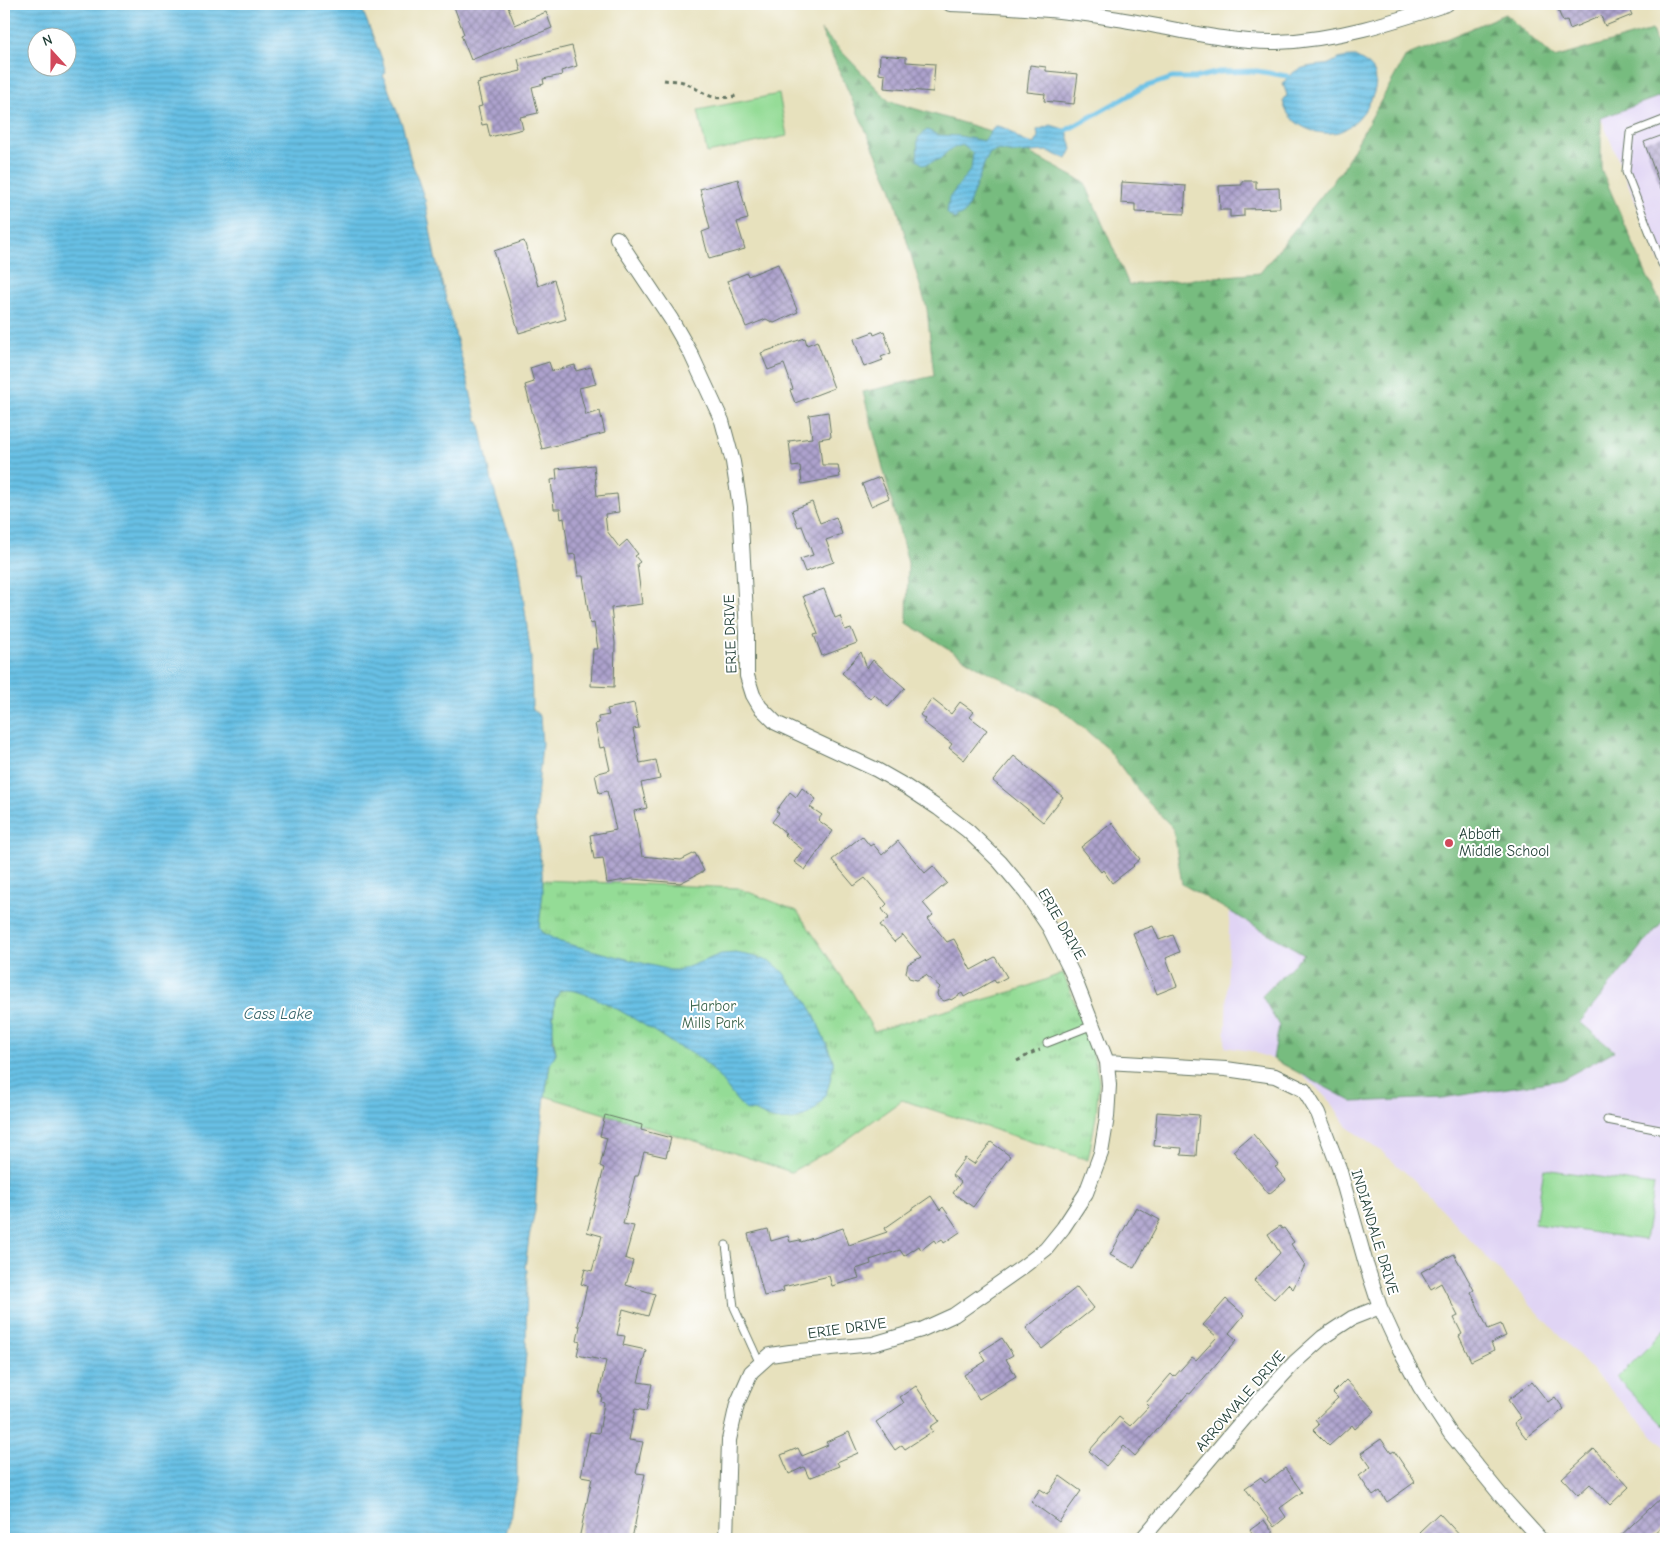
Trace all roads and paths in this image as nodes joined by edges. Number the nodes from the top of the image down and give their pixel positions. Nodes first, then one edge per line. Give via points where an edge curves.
1 (950, 4) edge
2 (1447, 4) edge
3 (664, 80) dead end
4 (735, 102) dead end
5 (1666, 119) edge
6 (617, 238) dead end
7 (1666, 269) edge
8 (1093, 1025) junction
9 (1047, 1043) joint
10 (1017, 1061) dead end
11 (1107, 1062) junction
12 (1607, 1120) dead end
13 (1666, 1135) edge
14 (726, 1245) dead end
15 (1380, 1307) junction
16 (760, 1364) junction
17 (726, 1539) edge
18 (1142, 1539) edge
19 (1540, 1539) edge

1 - 2 street via 1052,9 1246,41 1278,42 1349,32
3 - 4 path via 682,82 705,95 722,99 734,96
5 - 7 lane via 1630,133 1626,172
6 - 8 street, ERIE DRIVE via 671,319 722,421 740,507 747,676 760,707 776,723 905,786 968,831 1026,893 1049,928
8 - 9 lane
8 - 11 street, ERIE DRIVE
9 - 10 path via 1048,1048
11 - 15 street, INDIANDALE DRIVE via 1226,1069 1275,1076 1304,1090 1318,1113 1339,1168
11 - 16 street, ERIE DRIVE via 1107,1116 1101,1152 1086,1193 1046,1249 962,1309 921,1330 873,1344 770,1355
12 - 13 lane via 1660,1130
14 - 16 lane via 734,1307
15 - 18 street, ARROWVALE DRIVE via 1352,1318 1323,1337 1295,1362
15 - 19 street, INDIANDALE DRIVE via 1420,1387 1450,1433
16 - 17 street, ERIE DRIVE via 751,1372 737,1404 729,1440

